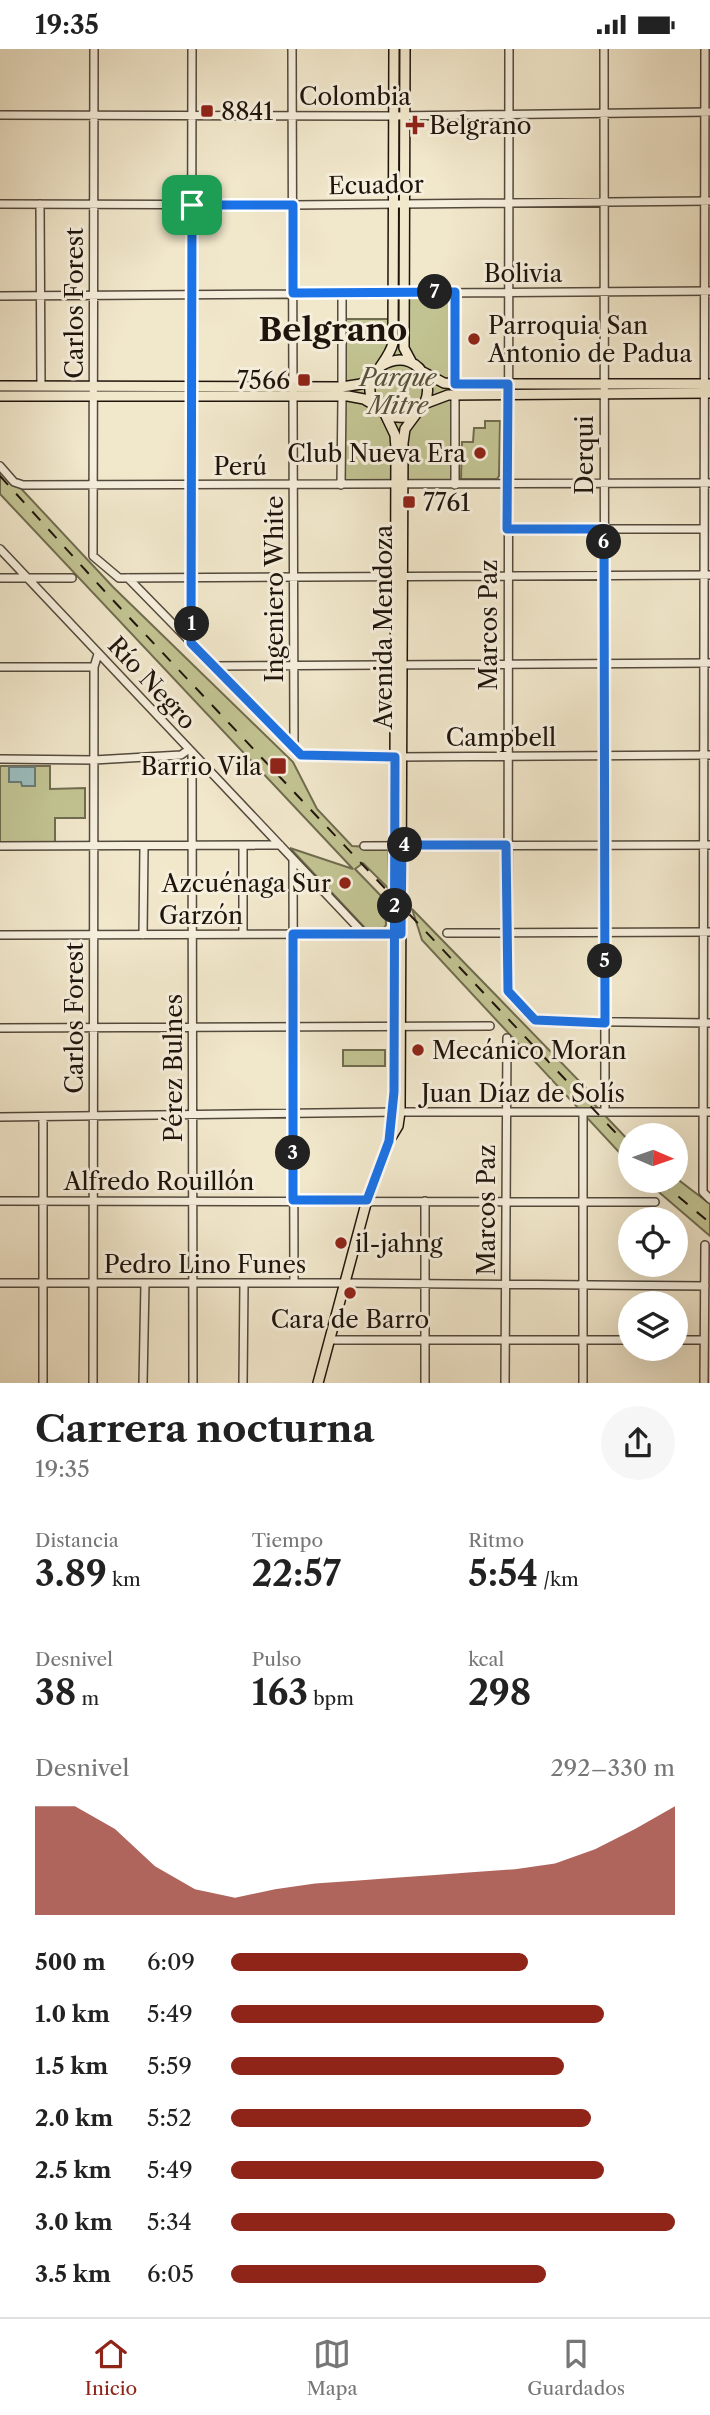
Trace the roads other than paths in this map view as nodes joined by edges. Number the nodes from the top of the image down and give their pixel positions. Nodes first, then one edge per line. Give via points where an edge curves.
1 (94, 49) edge
2 (192, 49) edge
3 (292, 49) edge
4 (394, 49) edge
5 (405, 49) edge
6 (509, 49) edge
7 (604, 49) edge
8 (705, 49) edge
9 (707, 112) edge
10 (604, 113) junction
11 (509, 114) junction
12 (0, 115) edge
13 (93, 116) junction
14 (192, 116) junction
15 (293, 116) junction
16 (394, 116) junction
17 (405, 116) junction
18 (707, 201) edge
19 (604, 202) junction
20 (405, 203) junction
21 (509, 203) junction
22 (0, 204) edge
23 (40, 204) junction
24 (394, 204) junction
25 (93, 205) junction
26 (192, 205) junction
27 (293, 205) junction
28 (707, 291) edge
29 (455, 292) junction
30 (509, 292) junction
31 (604, 292) junction
32 (293, 293) junction
33 (342, 293) junction
34 (394, 293) junction
35 (405, 293) junction
36 (192, 294) junction
37 (41, 295) junction
38 (0, 296) edge
39 (93, 296) junction
40 (412, 363) junction
41 (381, 366) junction
42 (422, 371) junction
43 (373, 377) junction
44 (455, 384) junction
45 (0, 386) edge
46 (41, 386) junction
47 (707, 388) edge
48 (508, 389) junction
49 (603, 389) junction
50 (93, 391) junction
51 (192, 392) junction
52 (293, 392) junction
53 (342, 392) junction
54 (455, 395) junction
55 (0, 396) edge
56 (421, 407) junction
57 (381, 410) junction
58 (0, 466) edge
59 (707, 483) edge
60 (508, 484) junction
61 (604, 484) junction
62 (93, 485) junction
63 (192, 485) junction
64 (293, 485) junction
65 (341, 485) junction
66 (399, 485) junction
67 (455, 485) junction
68 (507, 529) junction
69 (604, 529) junction
70 (704, 529) junction
71 (0, 548) edge
72 (707, 575) edge
73 (507, 576) junction
74 (604, 576) junction
75 (192, 577) junction
76 (294, 577) junction
77 (399, 577) junction
78 (0, 578) edge
79 (27, 578) junction
80 (72, 578) dead end
81 (128, 578) junction
82 (191, 643) junction
83 (98, 654) junction
84 (707, 663) edge
85 (507, 664) junction
86 (604, 664) junction
87 (398, 665) junction
88 (213, 666) junction
89 (294, 666) junction
90 (0, 667) edge
91 (94, 667) junction
92 (294, 750) junction
93 (190, 752) junction
94 (604, 755) junction
95 (707, 755) edge
96 (507, 756) junction
97 (398, 757) junction
98 (0, 759) edge
99 (94, 759) junction
100 (280, 845) junction
101 (506, 845) junction
102 (605, 845) junction
103 (707, 845) edge
104 (0, 846) edge
105 (192, 846) junction
106 (243, 846) junction
107 (364, 846) dead end
108 (398, 846) junction
109 (94, 847) junction
110 (144, 847) junction
111 (293, 859) junction
112 (707, 932) edge
113 (447, 933) dead end
114 (605, 933) junction
115 (243, 934) junction
116 (293, 934) junction
117 (364, 934) junction
118 (398, 934) junction
119 (506, 934) junction
120 (0, 935) edge
121 (93, 935) junction
122 (143, 935) junction
123 (192, 936) junction
124 (605, 1023) junction
125 (707, 1023) edge
126 (490, 1026) dead end
127 (192, 1027) junction
128 (293, 1027) junction
129 (398, 1027) junction
130 (0, 1028) edge
131 (93, 1028) junction
132 (507, 1038) dead end
133 (396, 1112) junction
134 (506, 1112) junction
135 (583, 1112) junction
136 (606, 1112) junction
137 (707, 1112) edge
138 (293, 1114) junction
139 (93, 1116) junction
140 (192, 1116) junction
141 (0, 1117) edge
142 (43, 1117) junction
143 (710, 1199) edge
144 (192, 1200) junction
145 (293, 1200) junction
146 (367, 1200) junction
147 (0, 1201) edge
148 (43, 1201) junction
149 (93, 1201) junction
150 (425, 1201) junction
151 (583, 1201) junction
152 (505, 1202) junction
153 (655, 1202) dead end
154 (708, 1247) edge
155 (0, 1283) edge
156 (43, 1283) junction
157 (93, 1283) junction
158 (145, 1283) junction
159 (194, 1283) junction
160 (244, 1283) junction
161 (294, 1283) junction
162 (344, 1283) junction
163 (425, 1284) junction
164 (505, 1285) junction
165 (583, 1285) junction
166 (705, 1286) junction
167 (329, 1340) junction
168 (425, 1340) junction
169 (505, 1340) junction
170 (583, 1340) junction
171 (618, 1340) edge
172 (688, 1340) edge
173 (705, 1340) junction
174 (43, 1383) edge
175 (93, 1383) edge
176 (143, 1383) edge
177 (194, 1383) edge
178 (243, 1383) edge
179 (318, 1383) edge
180 (425, 1383) edge
181 (505, 1383) edge
182 (583, 1383) edge
183 (704, 1383) edge

1 - 13 street, Carlos Forest
2 - 14 street
3 - 15 street, Ingeniero White
4 - 16 main road
5 - 17 main road
6 - 11 street, Marcos Paz
7 - 10 street, Derqui
8 - 9 street
9 - 10 street, Colombia
9 - 18 street
10 - 11 street, Colombia
10 - 19 street, Derqui
11 - 17 street, Colombia
11 - 21 street, Marcos Paz
12 - 13 street, Colombia
13 - 14 street, Colombia
13 - 25 street, Carlos Forest
14 - 15 street, Colombia
14 - 26 street
15 - 16 street, Colombia
15 - 27 street, Ingeniero White
16 - 17 street, Colombia
16 - 24 main road
17 - 20 main road
18 - 19 street, Ecuador
18 - 28 street
19 - 21 street, Ecuador
19 - 31 street, Derqui
20 - 21 street, Ecuador
20 - 24 street, Ecuador
20 - 35 main road
21 - 30 street, Marcos Paz
22 - 23 street, Ecuador
23 - 25 street, Ecuador
23 - 37 street
24 - 27 street, Ecuador
24 - 34 main road
25 - 26 street, Ecuador
25 - 39 street, Carlos Forest
26 - 27 street, Ecuador
26 - 36 street
27 - 32 street, Ingeniero White
28 - 31 street, Bolivia
28 - 47 street
29 - 30 street, Bolivia
29 - 35 street, Bolivia
29 - 44 street
30 - 31 street, Bolivia
30 - 48 street, Marcos Paz
31 - 49 street, Derqui
32 - 33 street, Bolivia
32 - 36 street, Bolivia
32 - 52 street, Ingeniero White
33 - 34 street, Bolivia
33 - 53 street
34 - 35 street, Bolivia
34 - 41 main road via 393,343
35 - 40 main road via 404,348
36 - 39 street, Bolivia
36 - 51 street
37 - 38 street, Bolivia
37 - 39 street, Bolivia
37 - 46 street
39 - 50 street, Carlos Forest
40 - 41 main road via 396,360
40 - 42 main road
41 - 43 main road
42 - 44 main road
42 - 56 main road via 428,387
43 - 53 main road
43 - 57 main road via 371,393
44 - 48 main road
45 - 46 main road
46 - 50 main road
47 - 49 main road
47 - 59 street
48 - 49 main road
48 - 54 main road
48 - 60 street, Marcos Paz
49 - 61 street, Derqui
50 - 51 main road
50 - 55 main road
50 - 62 street, Carlos Forest
51 - 52 main road
51 - 63 street
52 - 53 main road
52 - 64 street, Ingeniero White
53 - 57 main road
53 - 65 street
54 - 56 main road
54 - 67 street
56 - 57 main road via 402,417
56 - 66 main road, Avenida Mendoza via 405,429
57 - 66 main road, Avenida Mendoza via 395,435
58 - 62 street, Perú via 23,485
59 - 61 street, Perú
59 - 70 street
60 - 61 street, Perú
60 - 67 street, Perú
60 - 68 street, Marcos Paz
61 - 69 street, Derqui
62 - 63 street, Perú
62 - 81 street, Carlos Forest via 93,556 119,578
63 - 64 street, Perú
63 - 75 street
64 - 65 street, Perú
64 - 76 street, Ingeniero White
65 - 66 street, Perú
66 - 67 street, Perú
66 - 77 main road, Avenida Mendoza
68 - 69 street
68 - 73 street, Marcos Paz
69 - 70 street
69 - 74 street, Derqui
70 - 72 street
71 - 79 street, Río Negro
72 - 74 street
72 - 84 street
73 - 74 street
73 - 77 street
73 - 85 street, Marcos Paz
74 - 86 street, Derqui
75 - 76 street
75 - 81 street
75 - 82 street
76 - 77 street
76 - 89 street, Ingeniero White
77 - 87 main road, Avenida Mendoza
78 - 79 street
79 - 80 street
79 - 83 street, Río Negro
81 - 82 street
82 - 88 street
83 - 91 street, Carlos Forest
83 - 93 street, Río Negro
84 - 86 street
84 - 95 street
85 - 86 street
85 - 87 street
85 - 96 street, Marcos Paz
86 - 94 street, Derqui
87 - 89 street
87 - 97 main road, Avenida Mendoza
88 - 89 street
88 - 92 street
89 - 92 street, Ingeniero White
90 - 91 street
91 - 99 street, Carlos Forest
92 - 97 street, Campbell via 301,755
93 - 99 street
93 - 100 street, Río Negro
93 - 105 street, Pérez Bulnes
94 - 95 street, Campbell
94 - 96 street, Campbell
94 - 102 street, Derqui
95 - 103 street
96 - 97 street, Campbell
96 - 101 street, Marcos Paz
97 - 108 main road, Avenida Mendoza
98 - 99 street
99 - 109 street, Carlos Forest
100 - 106 street
100 - 111 street, Río Negro
101 - 102 street
101 - 108 street
101 - 119 street, Marcos Paz
102 - 103 street
102 - 114 street, Derqui
103 - 112 street
104 - 109 street
105 - 106 street
105 - 110 street
105 - 123 street, Pérez Bulnes
106 - 115 street
107 - 108 street
108 - 118 main road, Avenida Mendoza
109 - 110 street
109 - 121 street, Carlos Forest
110 - 122 street
111 - 116 street
111 - 117 street, Río Negro
112 - 114 street
112 - 125 street
113 - 119 street
114 - 119 street
114 - 124 street, Derqui
115 - 116 street, Garzón
115 - 123 street, Garzón
116 - 117 street, Garzón
116 - 128 street
117 - 118 street, Garzón
118 - 129 main road, Avenida Mendoza
119 - 124 street, Marcos Paz via 508,991 535,1020
120 - 121 street, Garzón
121 - 122 street, Garzón
121 - 131 street, Carlos Forest
122 - 123 street, Garzón
123 - 127 street, Pérez Bulnes
124 - 125 street
124 - 136 street, Derqui
125 - 137 street
126 - 129 street
127 - 128 street
127 - 131 street
127 - 140 street, Pérez Bulnes
128 - 129 street
128 - 138 street
129 - 133 main road, Avenida Mendoza
130 - 131 street
131 - 139 street, Carlos Forest
132 - 134 street, Marcos Paz
133 - 134 street, Juan Díaz de Solís
133 - 138 street, Juan Díaz de Solís
133 - 146 main road, Avenida Mendoza via 398,1126
134 - 135 street, Juan Díaz de Solís
134 - 152 street, Marcos Paz
135 - 136 street, Juan Díaz de Solís
135 - 151 street
136 - 137 street, Juan Díaz de Solís
137 - 143 street via 704,1192
138 - 140 street, Juan Díaz de Solís
138 - 145 street
139 - 140 street, Juan Díaz de Solís
139 - 142 street, Juan Díaz de Solís
139 - 149 street, Carlos Forest
140 - 144 street, Pérez Bulnes
141 - 142 street, Juan Díaz de Solís
142 - 148 street
144 - 145 street, Alfredo Rouillón
144 - 149 street, Alfredo Rouillón
144 - 159 street, Pérez Bulnes
145 - 146 street, Alfredo Rouillón
145 - 161 street
146 - 150 street, Alfredo Rouillón
146 - 162 main road, Avenida Mendoza
147 - 148 street, Alfredo Rouillón
148 - 149 street, Alfredo Rouillón
148 - 156 street
149 - 157 street, Carlos Forest
150 - 152 street, Alfredo Rouillón
150 - 163 street
151 - 152 street, Alfredo Rouillón
151 - 153 street, Alfredo Rouillón
151 - 165 street
152 - 164 street, Marcos Paz
154 - 166 street
155 - 156 street, Pedro Lino Funes
156 - 157 street, Pedro Lino Funes
156 - 174 street
157 - 158 street, Pedro Lino Funes
157 - 175 street, Carlos Forest
158 - 159 street, Pedro Lino Funes
158 - 176 street
159 - 160 street, Pedro Lino Funes
159 - 177 street, Pérez Bulnes
160 - 161 street, Pedro Lino Funes
160 - 178 street
161 - 162 street, Pedro Lino Funes
162 - 163 street, Pedro Lino Funes
162 - 167 main road, Avenida Mendoza
163 - 164 street, Pedro Lino Funes
163 - 168 street
164 - 165 street, Pedro Lino Funes
164 - 169 street, Marcos Paz
165 - 166 street, Pedro Lino Funes
165 - 170 street
166 - 173 street
167 - 168 street
167 - 179 main road, Avenida Mendoza
168 - 169 street
168 - 180 street
169 - 170 street
169 - 181 street, Marcos Paz
170 - 171 street
170 - 182 street
172 - 173 street
173 - 183 street

